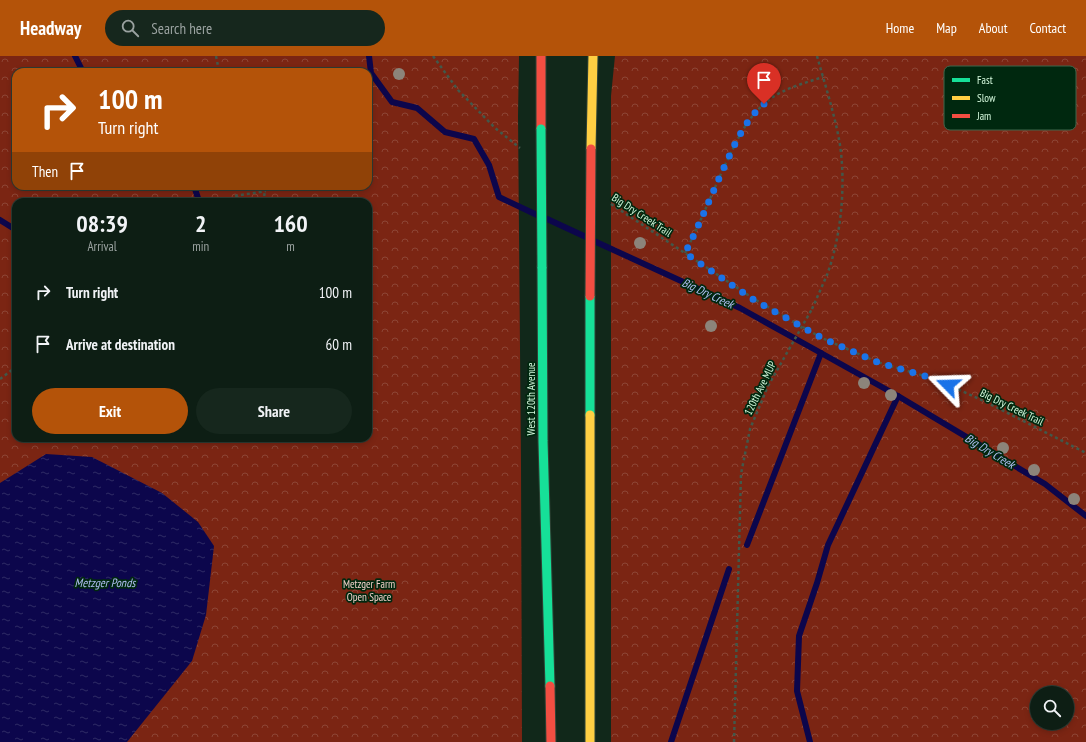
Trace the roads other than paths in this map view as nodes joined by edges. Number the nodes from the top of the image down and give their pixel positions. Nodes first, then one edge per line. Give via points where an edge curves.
1 (540, 56) edge
2 (593, 56) edge
3 (551, 742) edge
4 (590, 742) edge

1 - 3 main road, West 120th Avenue, bridge via 543,441
2 - 4 main road, bridge

